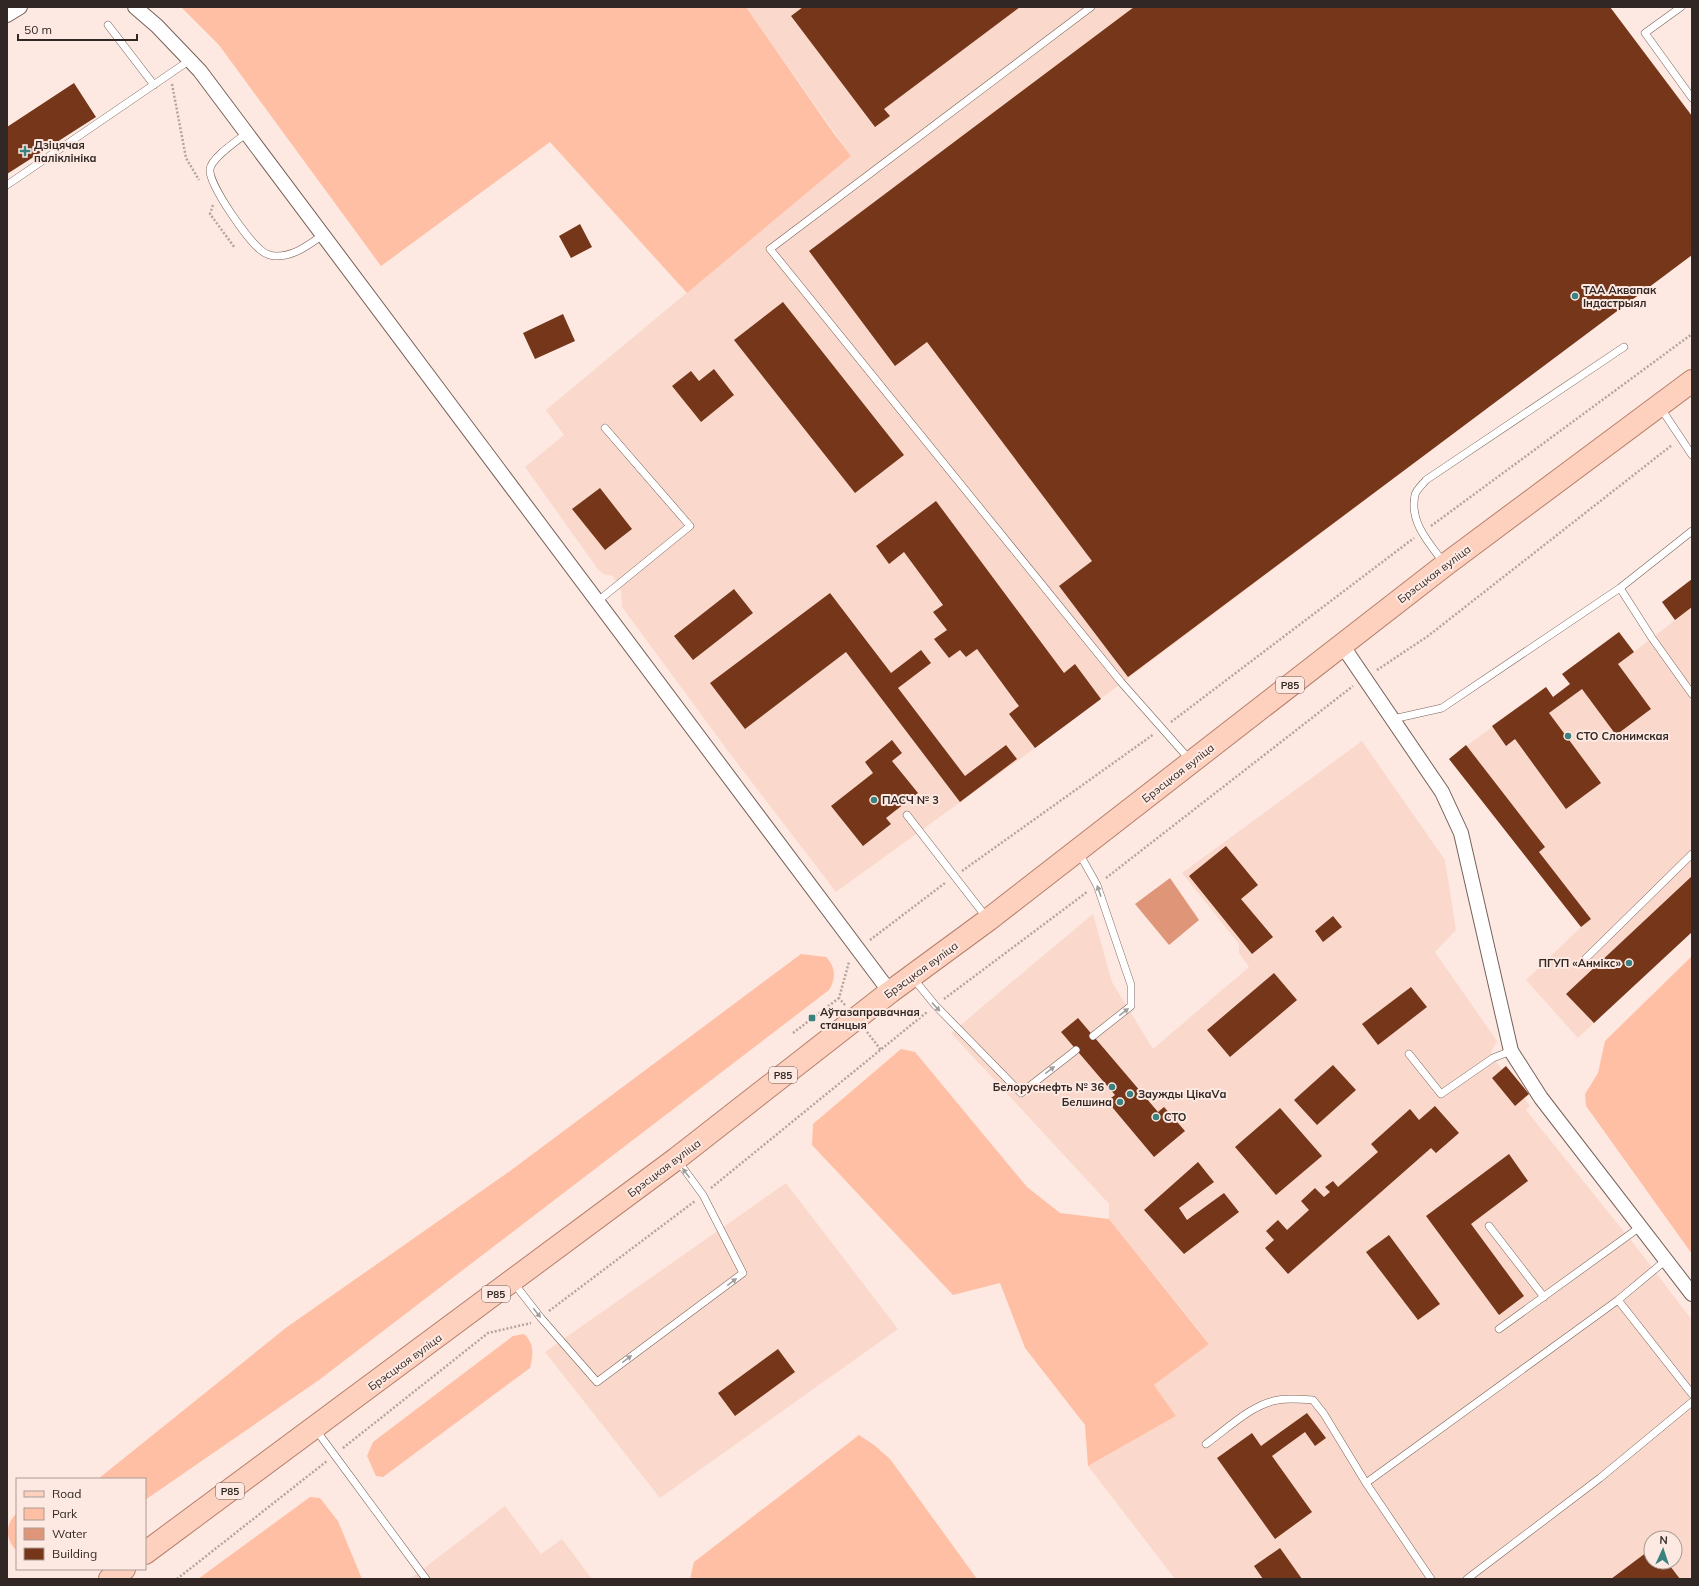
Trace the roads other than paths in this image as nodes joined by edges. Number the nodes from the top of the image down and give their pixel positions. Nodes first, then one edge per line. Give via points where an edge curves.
1 (135, 7) edge
2 (1091, 7) edge
3 (1681, 7) edge
4 (108, 25) dead end
5 (190, 60) junction
6 (154, 85) junction
7 (1692, 98) edge
8 (247, 133) junction
9 (7, 186) edge
10 (323, 235) junction
11 (1624, 348) dead end
12 (1692, 381) edge
13 (1659, 406) junction
14 (605, 428) dead end
15 (1692, 455) edge
16 (1692, 531) edge
17 (1445, 565) junction
18 (1620, 588) junction
19 (598, 601) junction
20 (1342, 645) junction
21 (1692, 694) edge
22 (1392, 719) junction
23 (1192, 762) junction
24 (907, 816) dead end
25 (1077, 850) junction
26 (1692, 854) edge
27 (988, 920) junction
28 (1582, 962) dead end
29 (911, 976) junction
30 (890, 992) junction
31 (1093, 1036) dead end
32 (1076, 1050) dead end
33 (1511, 1051) junction
34 (1409, 1054) dead end
35 (676, 1159) junction
36 (1488, 1226) dead end
37 (1640, 1227) junction
38 (1666, 1260) junction
39 (513, 1282) junction
40 (1692, 1294) edge
41 (1544, 1297) junction
42 (1618, 1300) junction
43 (1500, 1329) dead end
44 (1692, 1394) edge
45 (1692, 1402) edge
46 (315, 1428) junction
47 (1206, 1444) dead end
48 (1366, 1483) junction
49 (146, 1552) edge
50 (123, 1570) edge
51 (110, 1579) edge
52 (426, 1579) edge
53 (1431, 1579) edge
54 (1467, 1579) edge

1 - 5 street
2 - 23 lane via 770,249 1116,676
3 - 7 lane via 1645,33
4 - 6 lane
5 - 6 lane
5 - 8 street
6 - 9 lane
8 - 10 street
8 - 10 lane via 213,161 210,170 212,182 245,234 263,252 275,256 294,253
10 - 19 street
11 - 17 lane via 1426,480 1415,494 1414,514 1421,533
12 - 13 main road, Брэсцкая вуліца / Р85
13 - 15 lane
13 - 17 main road, Брэсцкая вуліца / Р85
14 - 19 lane via 690,526
16 - 18 lane
17 - 20 main road, Брэсцкая вуліца / Р85
18 - 21 lane
18 - 22 lane via 1442,708
19 - 30 street
20 - 22 street
20 - 23 main road, Брэсцкая вуліца / Р85
22 - 33 street via 1442,792 1462,834
23 - 25 main road, Брэсцкая вуліца / Р85
24 - 27 lane
25 - 27 main road, Брэсцкая вуліца / Р85
31 -> 25 lane via 1131,1006 1131,985 1097,885
26 - 28 lane
27 - 29 main road, Брэсцкая вуліца / Р85
29 - 30 main road, Брэсцкая вуліца / Р85
29 -> 32 lane via 935,1005 1021,1093
30 - 35 main road, Брэсцкая вуліца / Р85
33 - 34 lane via 1493,1058 1441,1094
33 - 37 street via 1541,1098
35 - 39 main road, Брэсцкая вуліца / Р85
39 -> 35 lane via 540,1318 597,1382 743,1273 703,1195
36 - 41 lane
37 - 38 street
37 - 41 lane
38 - 40 street
38 - 42 lane
39 - 46 main road, Брэсцкая вуліца / Р85
41 - 43 lane
42 - 44 lane
42 - 48 lane
45 - 54 lane via 1600,1478
46 - 49 main road, Брэсцкая вуліца / Р85
46 - 52 lane
47 - 48 lane via 1254,1409 1271,1402 1313,1400
48 - 53 lane
50 - 51 main road

